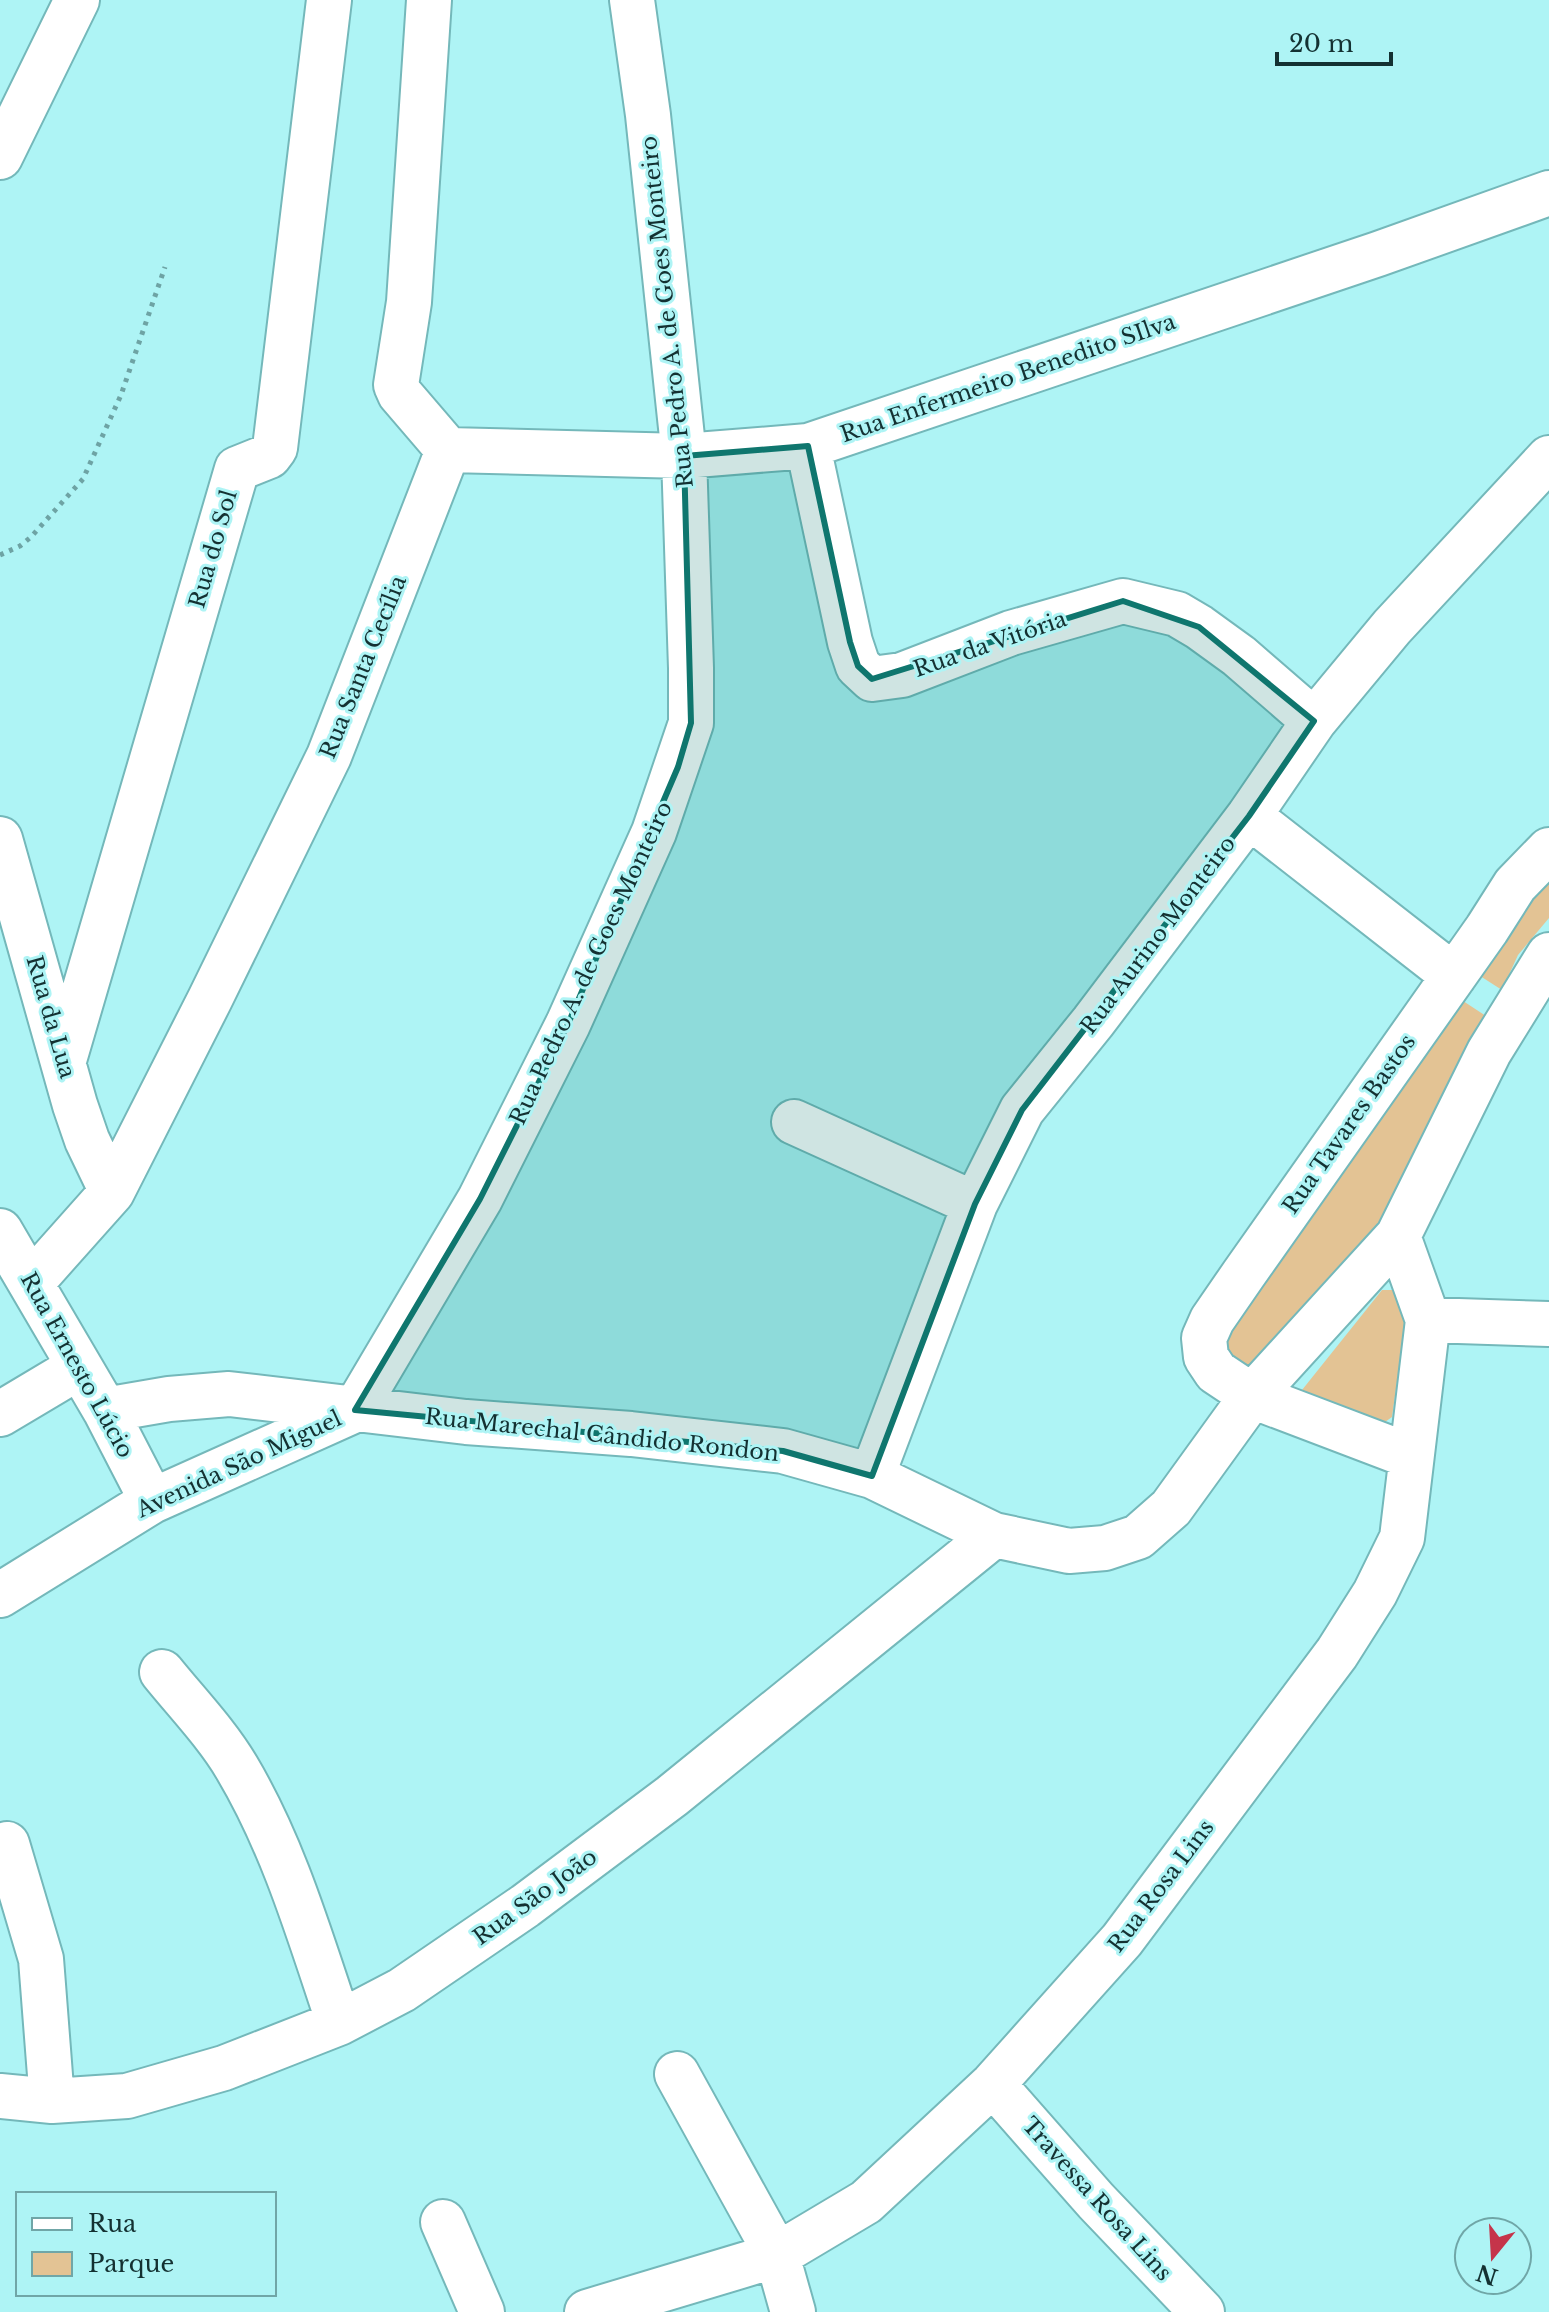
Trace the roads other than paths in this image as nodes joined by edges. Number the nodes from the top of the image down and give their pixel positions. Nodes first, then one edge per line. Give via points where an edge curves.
1 (77, 0) edge
2 (329, 0) edge
3 (429, 0) edge
4 (632, 0) edge
5 (0, 157) edge
6 (1549, 193) edge
7 (808, 446) junction
8 (448, 450) junction
9 (684, 456) junction
10 (1549, 458) edge
11 (1314, 721) junction
12 (1249, 816) junction
13 (0, 839) edge
14 (1549, 850) edge
15 (1549, 955) edge
16 (1454, 976) junction
17 (64, 1060) junction
18 (794, 1122) dead end
19 (112, 1192) junction
20 (975, 1204) junction
21 (0, 1231) edge
22 (1398, 1236) junction
23 (31, 1283) junction
24 (1428, 1320) junction
25 (1549, 1324) edge
26 (79, 1367) junction
27 (1252, 1396) junction
28 (105, 1410) junction
29 (355, 1410) junction
30 (0, 1414) edge
31 (1410, 1456) junction
32 (872, 1476) junction
33 (152, 1501) junction
34 (994, 1535) junction
35 (0, 1595) edge
36 (162, 1672) dead end
37 (7, 1844) dead end
38 (339, 2023) junction
39 (677, 2074) dead end
40 (993, 2084) junction
41 (0, 2096) edge
42 (52, 2101) junction
43 (443, 2222) dead end
44 (777, 2255) junction
45 (482, 2312) edge
46 (587, 2312) edge
47 (793, 2312) edge
48 (1202, 2312) edge

1 - 5 street
2 - 17 street, Rua do Sol via 275,448 269,456 237,469
3 - 8 street via 408,311 396,385
4 - 9 street, Rua Pedro A. de Goes Monteiro
6 - 7 street, Rua Enfermeiro Benedito SIlva
7 - 9 street, Rua Enfermeiro Benedito SIlva
7 - 11 street, Rua da Vitória via 850,642 864,675 902,675 1011,633 1123,601 1177,614 1199,627
8 - 9 street, Rua Enfermeiro Benedito SIlva
8 - 19 street, Rua Santa Cecília via 329,756
9 - 29 street, Rua Pedro A. de Goes Monteiro via 691,723 678,767 568,1024 501,1159
10 - 11 street, Rua Aurino Monteiro via 1392,627
11 - 12 street, Rua Aurino Monteiro
12 - 16 street
12 - 20 street, Rua Aurino Monteiro via 1022,1110
13 - 17 street, Rua da Lua
14 - 16 street, Rua Tavares Bastos via 1515,885
15 - 22 street via 1489,1052
16 - 27 street, Rua Tavares Bastos via 1212,1320 1204,1338 1206,1357 1216,1372
17 - 19 street, Rua da Lua via 81,1124
18 - 20 street
19 - 23 street, Rua Santa Cecília
20 - 32 street, Rua Aurino Monteiro
21 - 23 street, Rua Ernesto Lúcio
22 - 24 street, Rua Rosa Lins
22 - 27 street
23 - 26 street, Rua Ernesto Lúcio
24 - 25 street
24 - 31 street, Rua Rosa Lins
26 - 28 street, Rua Ernesto Lúcio
26 - 30 street
27 - 31 street, Rua Tavares Bastos
27 - 34 street, Rua Marechal Cândido Rondon via 1171,1508 1138,1537 1105,1548 1069,1551
28 - 29 street, Rua Marechal Cândido Rondon via 229,1394
28 - 33 street, Rua Ernesto Lúcio
29 - 32 street, Rua Marechal Cândido Rondon via 783,1451
29 - 33 street, Avenida São Miguel
31 - 40 street, Rua Rosa Lins via 1402,1538 1337,1653 1122,1940
32 - 34 street, Rua Marechal Cândido Rondon
33 - 35 street, Avenida São Miguel
34 - 38 street, Rua São João via 660,1806 402,1990
36 - 38 street via 236,1766 268,1825
37 - 42 street via 41,1959
38 - 42 street, Rua São João via 224,2068 127,2096
39 - 44 street
40 - 44 street, Rua Rosa Lins via 866,2202
40 - 48 street, Travessa Rosa Lins
41 - 42 street, Rua São João
43 - 45 street
44 - 46 street, Rua Rosa Lins
44 - 47 street

